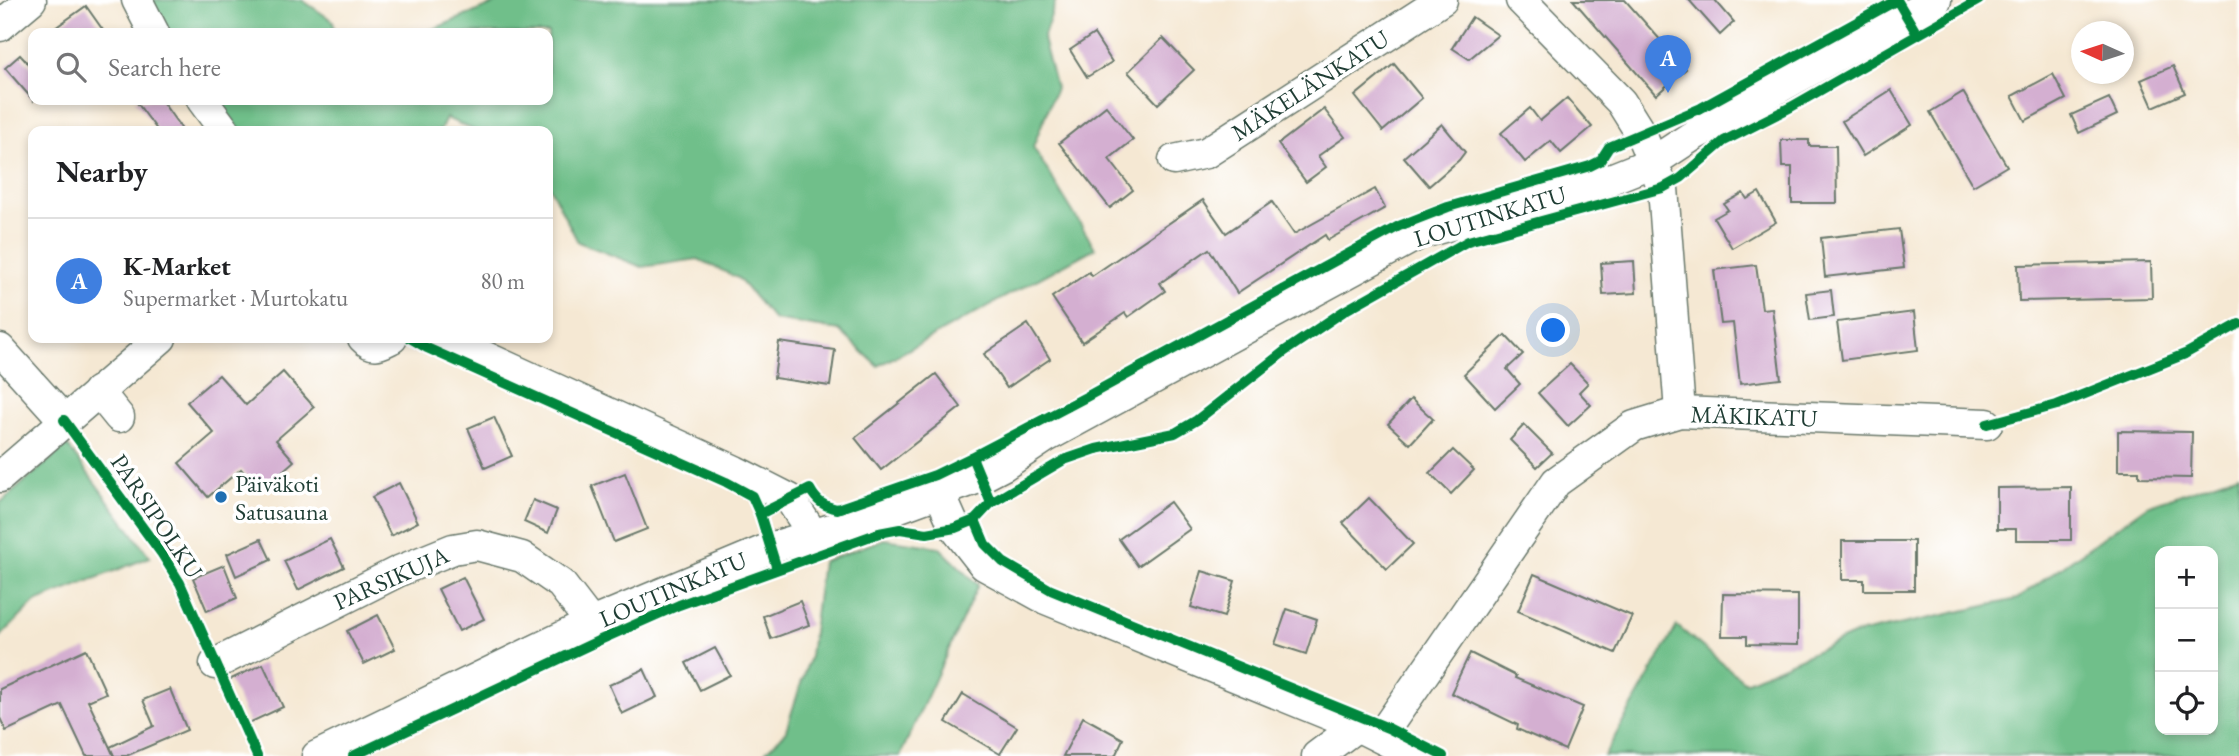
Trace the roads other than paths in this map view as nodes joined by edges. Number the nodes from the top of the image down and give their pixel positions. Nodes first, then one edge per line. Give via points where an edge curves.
1 (31, 0) edge
2 (137, 0) edge
3 (1442, 0) edge
4 (1521, 0) edge
5 (1926, 2) edge
6 (0, 26) edge
7 (151, 28) edge
8 (206, 105) edge
9 (221, 126) edge
10 (1174, 160) dead end
11 (1653, 162) junction
12 (155, 343) edge
13 (455, 343) edge
14 (0, 349) edge
15 (98, 391) junction
16 (1680, 412) junction
17 (120, 417) dead end
18 (64, 420) junction
19 (1987, 424) dead end
20 (0, 477) edge
21 (940, 494) junction
22 (812, 533) junction
23 (591, 623) junction
24 (215, 664) dead end
25 (1368, 732) junction
26 (317, 756) edge
27 (1317, 756) edge
28 (1417, 756) edge

1 - 6 street
2 - 7 street
3 - 10 street, MÄKELÄNKATU via 1206,153
4 - 11 street via 1621,102
5 - 11 street, LOUTINKATU
8 - 9 street
11 - 16 street via 1663,188
11 - 21 street, LOUTINKATU via 1608,180 1419,234 1046,437 1004,465
12 - 15 street
13 - 22 street via 790,499
14 - 18 street
15 - 17 street
15 - 18 street
16 - 19 street, MÄKIKATU
16 - 25 street, MÄKIKATU via 1634,426 1556,482
18 - 20 street
21 - 22 street, LOUTINKATU
21 - 25 street via 955,528 984,565 1046,599
22 - 23 street, LOUTINKATU
23 - 24 street, PARSIKUJA via 561,584 542,570 522,557 477,545 453,549 399,571
23 - 26 street, LOUTINKATU
25 - 27 street, MÄKIKATU
25 - 28 street

